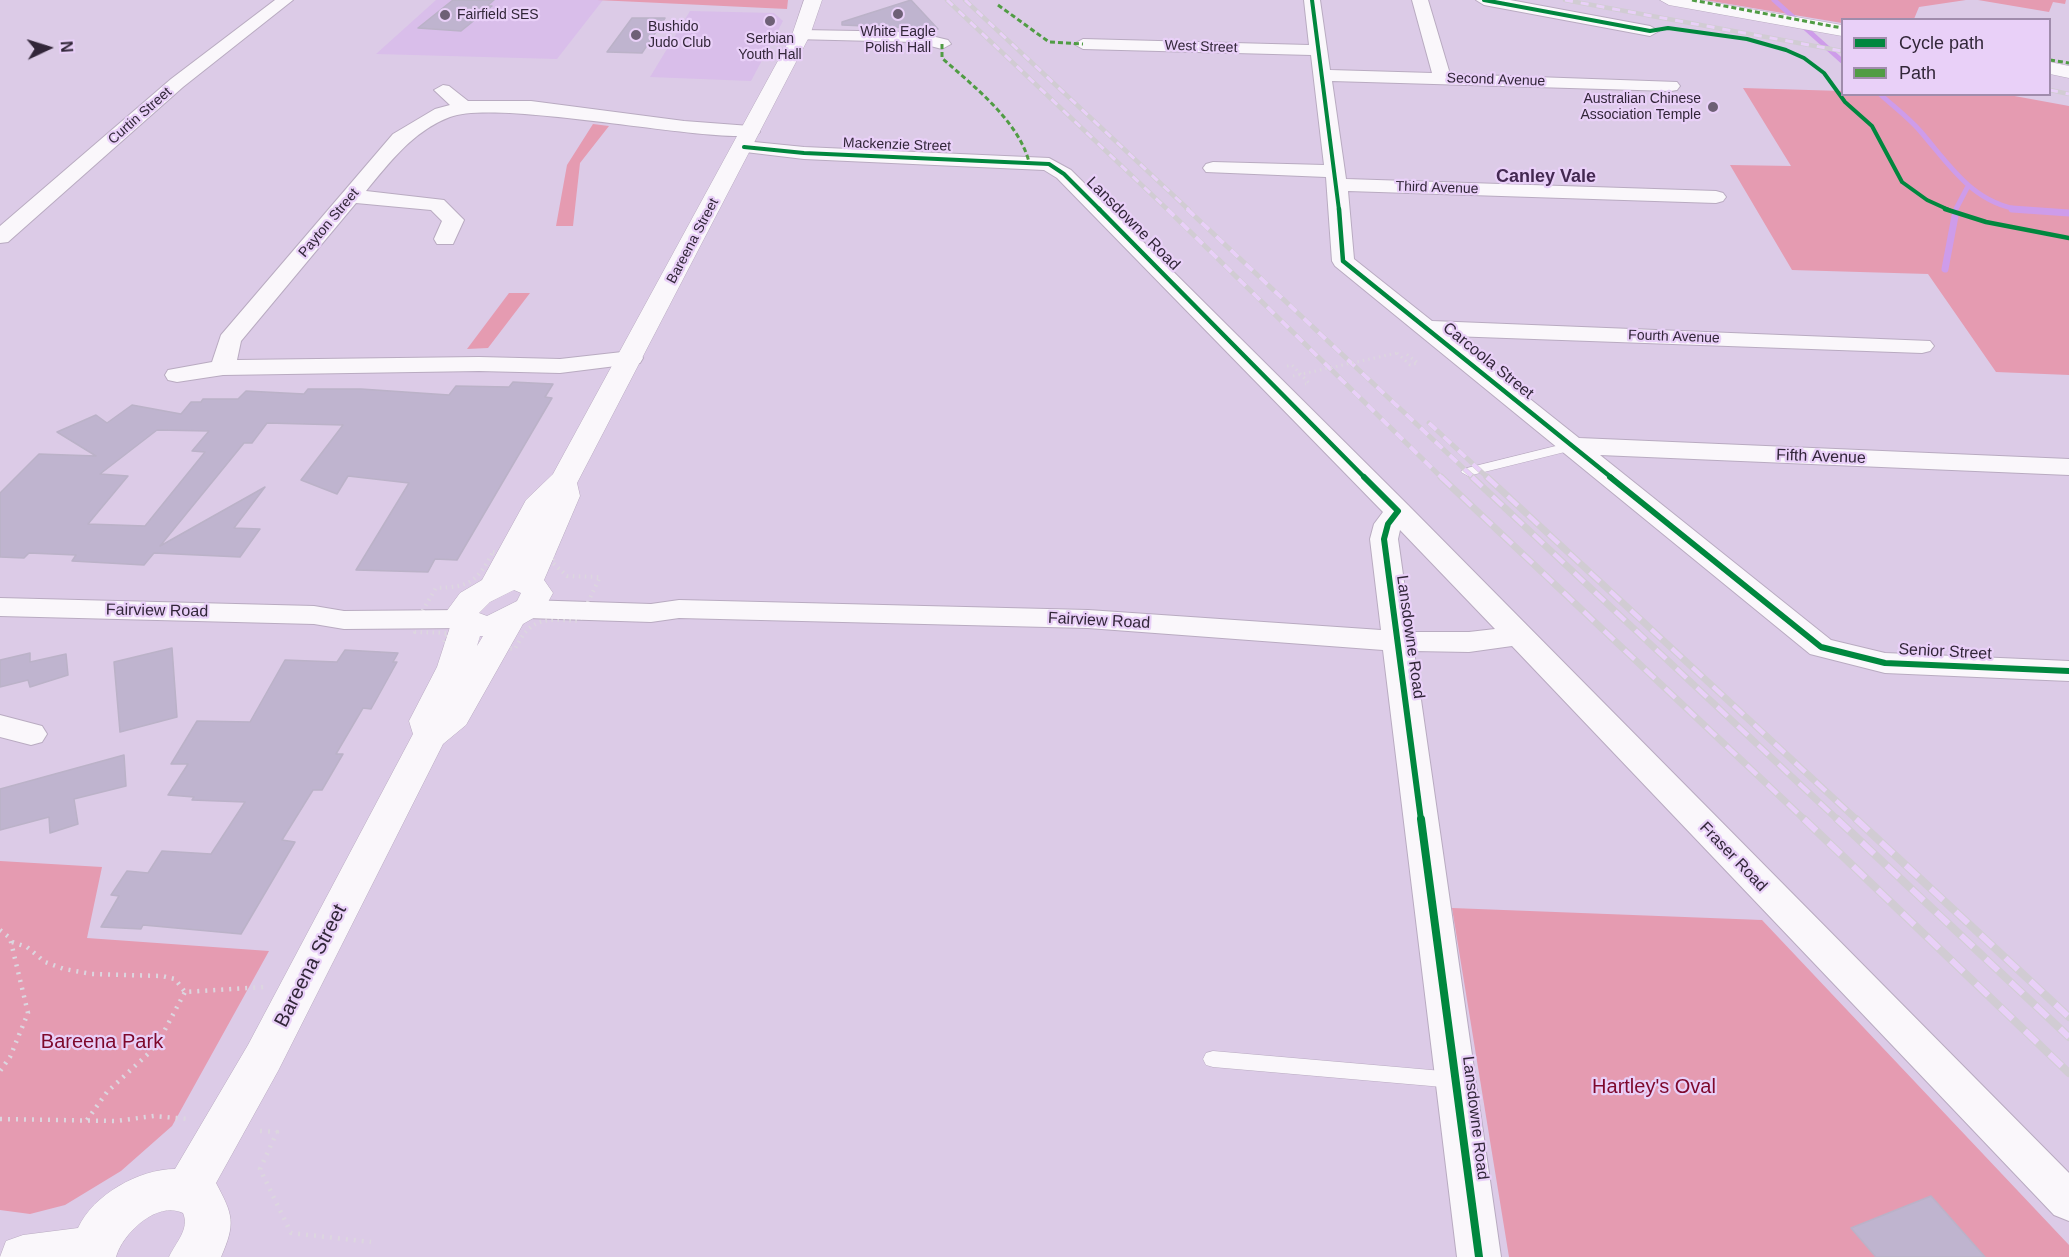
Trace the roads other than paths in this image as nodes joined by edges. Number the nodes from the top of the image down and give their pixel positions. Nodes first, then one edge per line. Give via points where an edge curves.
1 (285, 0) edge
2 (1312, 0) edge
3 (1420, 0) edge
4 (1484, 0) edge
5 (1669, 0) edge
6 (813, 4) edge
7 (1841, 31) edge
8 (1650, 32) dead end
9 (801, 35) junction
10 (942, 44) dead end
11 (1083, 44) dead end
12 (1318, 50) junction
13 (2051, 68) edge
14 (2069, 72) edge
15 (1321, 75) junction
16 (1442, 78) junction
17 (1671, 86) dead end
18 (444, 90) dead end
19 (464, 106) junction
20 (747, 140) junction
21 (1049, 164) joint
22 (1213, 168) dead end
23 (1336, 178) junction
24 (353, 196) junction
25 (1716, 197) dead end
26 (0, 237) edge
27 (445, 239) dead end
28 (1427, 328) junction
29 (1922, 346) dead end
30 (223, 368) junction
31 (625, 368) junction
32 (177, 375) dead end
33 (1572, 446) junction
34 (2069, 467) edge
35 (1468, 472) dead end
36 (565, 479) junction
37 (1398, 511) junction
38 (524, 600) junction
39 (0, 607) edge
40 (475, 607) junction
41 (1517, 636) junction
42 (1397, 641) junction
43 (1821, 647) joint
44 (2069, 671) edge
45 (0, 726) edge
46 (31, 734) dead end
47 (429, 736) junction
48 (1213, 1059) dead end
49 (1457, 1080) junction
50 (187, 1191) junction
51 (2069, 1202) edge
52 (92, 1253) edge
53 (204, 1255) edge
54 (22, 1257) edge
55 (1479, 1257) edge

1 - 26 street, Curtin Street via 177,83
2 - 12 street, Carcoola Street
3 - 16 street
4 - 8 street
5 - 7 main road
6 - 9 main road, Bareena Street
9 - 10 street via 915,37
9 - 20 main road, Bareena Street
11 - 12 street, West Street
12 - 15 street, Carcoola Street
13 - 14 main road
15 - 16 street, Second Avenue
15 - 23 street, Carcoola Street
16 - 17 street, Second Avenue
18 - 19 street
19 - 20 street, Payton Street via 498,102 680,124
19 - 24 street, Payton Street via 442,113 400,138
20 - 21 street, Mackenzie Street via 775,157 804,153
20 - 31 main road, Bareena Street
21 - 37 street, Lansdowne Road via 1064,174
22 - 23 street
23 - 25 street, Third Avenue
23 - 28 street, Carcoola Street via 1343,261
24 - 27 street via 437,204 453,220
24 - 30 street, Payton Street via 229,340
28 - 29 street, Fourth Avenue
28 - 33 street, Carcoola Street
30 - 31 street via 479,364 560,366 572,371
30 - 32 street
31 - 36 main road, Bareena Street
33 - 34 street, Fifth Avenue
33 - 35 lane
33 - 43 street, Carcoola Street
36 - 38 main road, Bareena Street via 565,496
36 - 40 main road, Bareena Street via 541,500
37 - 41 street, Fraser Road
37 - 42 street, Lansdowne Road via 1388,524 1384,539
38 - 40 main road via 486,627
38 - 40 main road via 517,580
38 - 42 street, Fairview Road via 651,613 679,609 1088,619
38 - 47 main road, Bareena Street via 454,717
39 - 40 street, Fairview Road via 314,615 344,620
40 - 47 main road, Bareena Street via 454,667 427,721
41 - 42 street, Fairview Road via 1469,642
41 - 51 street, Fraser Road
42 - 49 street, Lansdowne Road
43 - 44 street, Senior Street via 1885,663
45 - 46 street
47 - 50 main road, Bareena Street via 227,1126
48 - 49 lane
49 - 55 street, Lansdowne Road
50 - 52 main road via 150,1193 131,1202 100,1231
50 - 53 main road via 207,1207 210,1220
52 - 54 main road

